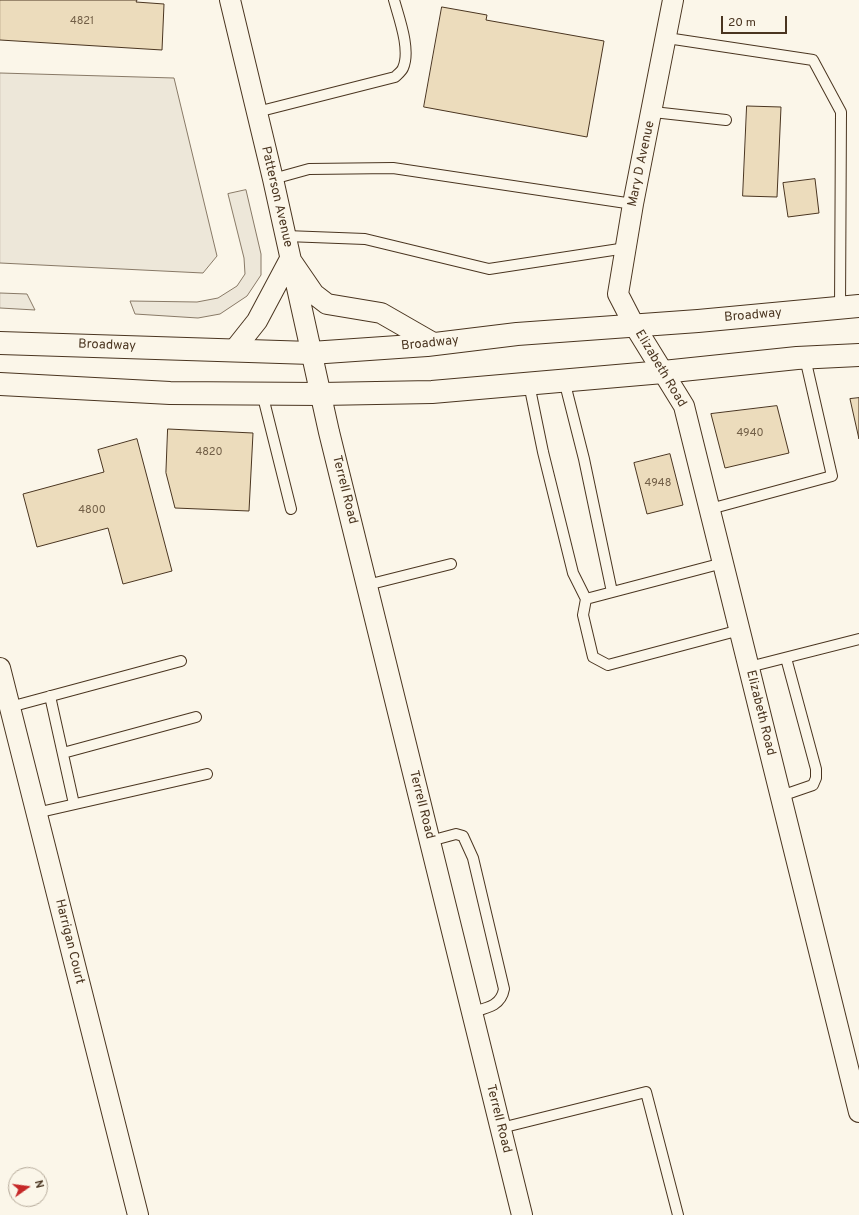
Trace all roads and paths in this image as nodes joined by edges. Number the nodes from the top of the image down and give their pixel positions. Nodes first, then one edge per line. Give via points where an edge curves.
1 (230, 0) edge
2 (394, 0) edge
3 (673, 0) edge
4 (667, 38) junction
5 (257, 112) junction
6 (653, 112) junction
7 (726, 120) dead end
8 (273, 179) junction
9 (633, 204) junction
10 (286, 236) junction
11 (626, 248) junction
12 (290, 259) junction
13 (849, 307) edge
14 (634, 325) junction
15 (0, 343) edge
16 (435, 344) junction
17 (234, 350) junction
18 (312, 353) junction
19 (859, 355) edge
20 (805, 358) junction
21 (663, 372) junction
22 (564, 380) junction
23 (0, 384) edge
24 (529, 384) junction
25 (262, 394) junction
26 (321, 394) junction
27 (291, 509) dead end
28 (710, 509) junction
29 (723, 563) junction
30 (451, 564) dead end
31 (367, 585) junction
32 (612, 592) junction
33 (586, 599) junction
34 (740, 630) junction
35 (859, 639) edge
36 (786, 658) junction
37 (181, 661) dead end
38 (0, 668) edge
39 (749, 668) junction
40 (50, 696) junction
41 (10, 707) junction
42 (196, 717) dead end
43 (63, 753) junction
44 (206, 774) dead end
45 (781, 796) junction
46 (74, 804) junction
47 (36, 813) junction
48 (430, 841) junction
49 (472, 1012) junction
50 (859, 1112) edge
51 (501, 1128) junction
52 (138, 1215) edge
53 (522, 1215) edge
54 (678, 1215) edge

1 - 5 street, Patterson Avenue
2 - 5 lane via 406,57 403,69 395,77
3 - 4 street, Mary D Avenue
4 - 6 street, Mary D Avenue
4 - 13 lane via 813,60 841,112
5 - 8 street, Patterson Avenue
6 - 7 lane
6 - 9 street, Mary D Avenue
8 - 9 lane via 309,169 393,168
8 - 10 street, Patterson Avenue
9 - 11 street, Mary D Avenue
10 - 11 lane via 365,239 489,269
10 - 12 street, Patterson Avenue
11 - 14 street, Mary D Avenue via 618,294
12 - 16 street via 314,294 327,304 381,313
12 - 17 street via 257,321
12 - 18 street, Patterson Avenue
13 - 14 main road, Broadway
14 - 16 main road, Broadway via 517,334
14 - 21 street, Elizabeth Road
15 - 17 main road, Broadway
16 - 18 main road, Broadway
17 - 18 main road, Broadway
18 - 26 street, Patterson Avenue
19 - 20 main road
20 - 21 main road
20 - 28 lane via 832,476
21 - 22 main road
21 - 28 street, Elizabeth Road via 684,406
22 - 24 main road
22 - 32 lane via 584,459
23 - 25 main road via 170,393
24 - 26 main road via 432,392
24 - 33 lane via 573,573
25 - 26 main road
25 - 27 lane
26 - 31 street, Terrell Road
28 - 29 street, Elizabeth Road
29 - 32 lane
29 - 34 street, Elizabeth Road
30 - 31 lane
31 - 48 street, Terrell Road
32 - 33 lane
33 - 34 lane via 583,615 593,657 608,665
34 - 39 street, Elizabeth Road
35 - 36 lane
36 - 39 lane
36 - 45 lane via 816,769 816,778 813,785
37 - 40 lane
38 - 41 street, Harrigan Court
39 - 45 street, Elizabeth Road
40 - 41 lane
40 - 43 lane
41 - 47 street, Harrigan Court
42 - 43 lane
43 - 46 lane
44 - 46 lane
45 - 50 street, Elizabeth Road
46 - 47 lane
47 - 52 street, Harrigan Court
48 - 49 street, Terrell Road
48 - 49 lane via 456,834 463,836 473,858 504,989 502,997 494,1006
49 - 51 street, Terrell Road
51 - 53 street, Terrell Road
51 - 54 lane via 646,1092

